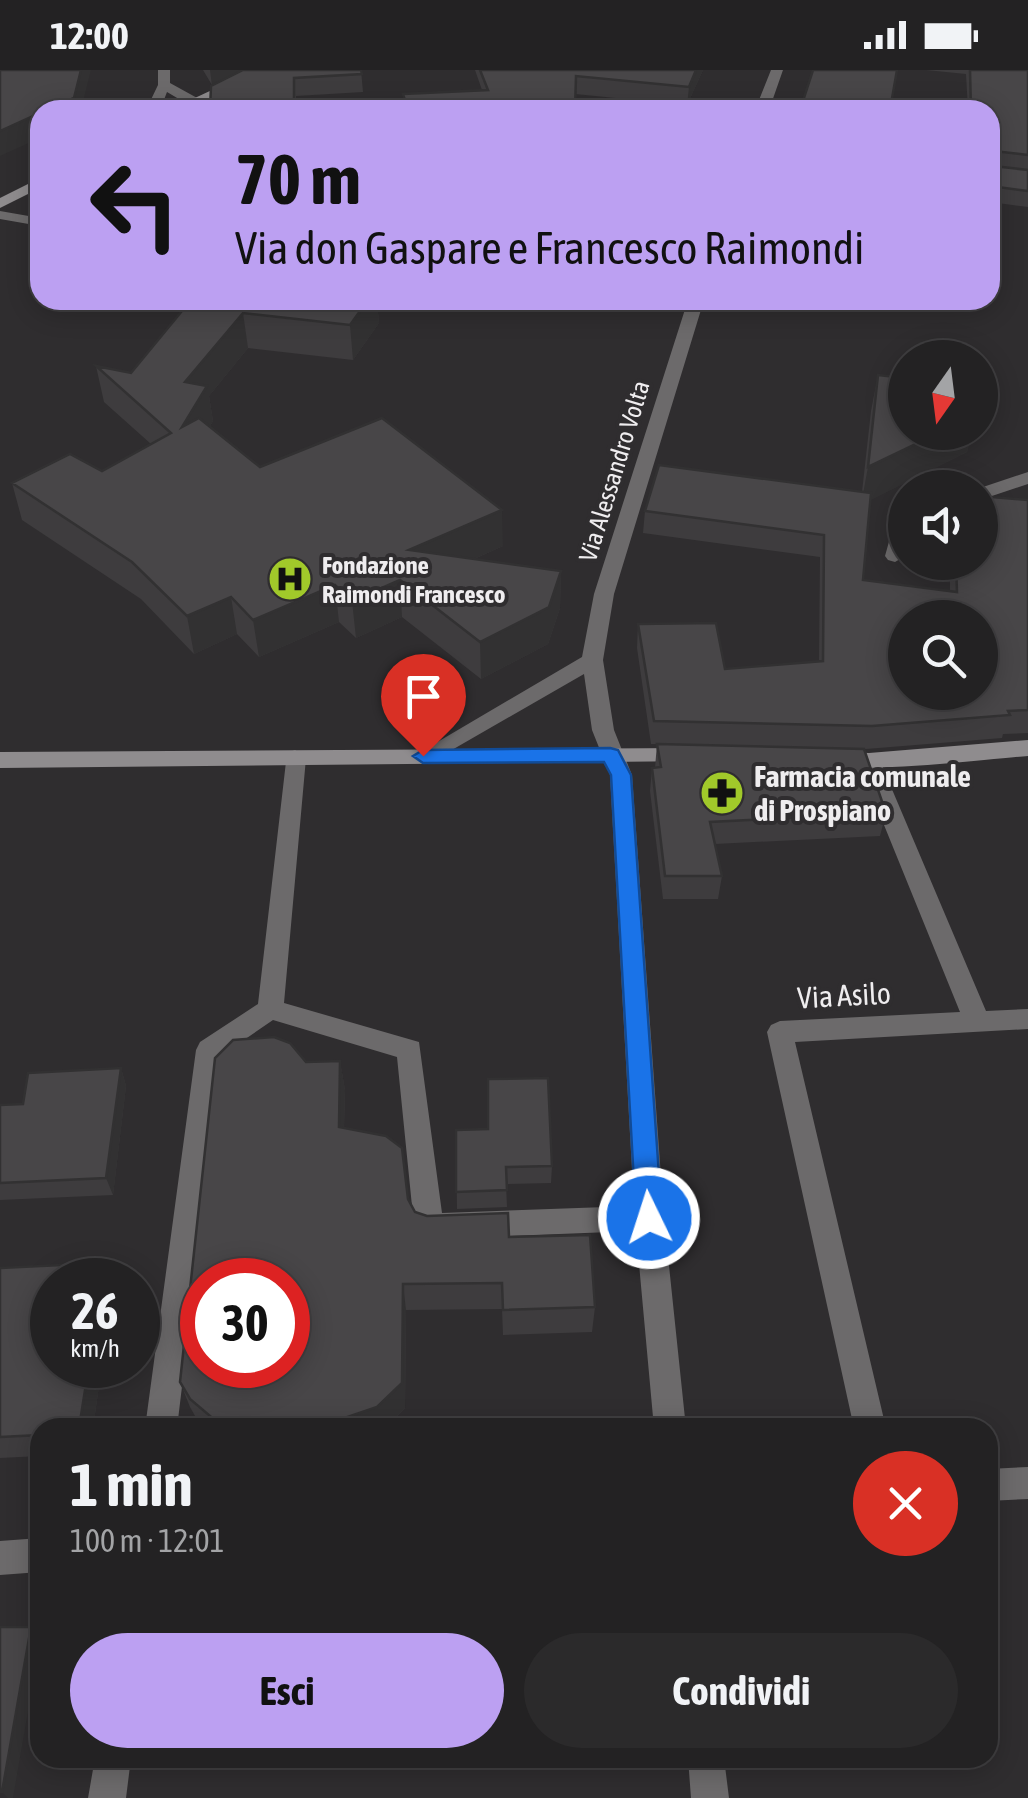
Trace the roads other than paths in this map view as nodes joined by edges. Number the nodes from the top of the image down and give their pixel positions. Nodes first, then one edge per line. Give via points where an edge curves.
1 (266, 70) edge
2 (776, 70) edge
3 (164, 78) edge
4 (192, 100) edge
5 (198, 100) edge
6 (766, 100) edge
7 (30, 188) edge
8 (0, 204) edge
9 (0, 214) edge
10 (30, 220) edge
11 (693, 310) edge
12 (1028, 478) edge
13 (998, 488) edge
14 (592, 660) junction
15 (1028, 748) edge
16 (610, 755) junction
17 (423, 756) junction
18 (705, 756) edge
19 (295, 758) junction
20 (0, 760) edge
21 (814, 760) edge
22 (869, 761) junction
23 (270, 1009) junction
24 (1028, 1019) edge
25 (977, 1021) junction
26 (649, 1218) junction
27 (162, 1418) edge
28 (669, 1418) edge
29 (868, 1418) edge
30 (1028, 1482) edge
31 (998, 1484) edge
32 (30, 1556) edge
33 (0, 1558) edge
34 (111, 1768) edge
35 (707, 1768) edge
36 (106, 1798) edge
37 (710, 1798) edge

1 - 5 street
2 - 6 street
3 - 4 street
7 - 8 street
9 - 10 street
11 - 14 street, Via Alessandro Volta via 604,594
12 - 13 street
14 - 16 street, Via Alessandro Volta
14 - 17 street
15 - 22 street
16 - 17 street
16 - 18 street
16 - 26 street, Via Alessandro Volta via 621,775
17 - 19 street
19 - 20 street
19 - 23 street
21 - 22 street
22 - 25 street
23 - 26 street via 410,1050 428,1226
23 - 27 street via 209,1050
24 - 25 street
25 - 29 street, Via Asilo via 780,1032
26 - 28 street, Via Alessandro Volta
30 - 31 street
32 - 33 street
34 - 36 street
35 - 37 street

